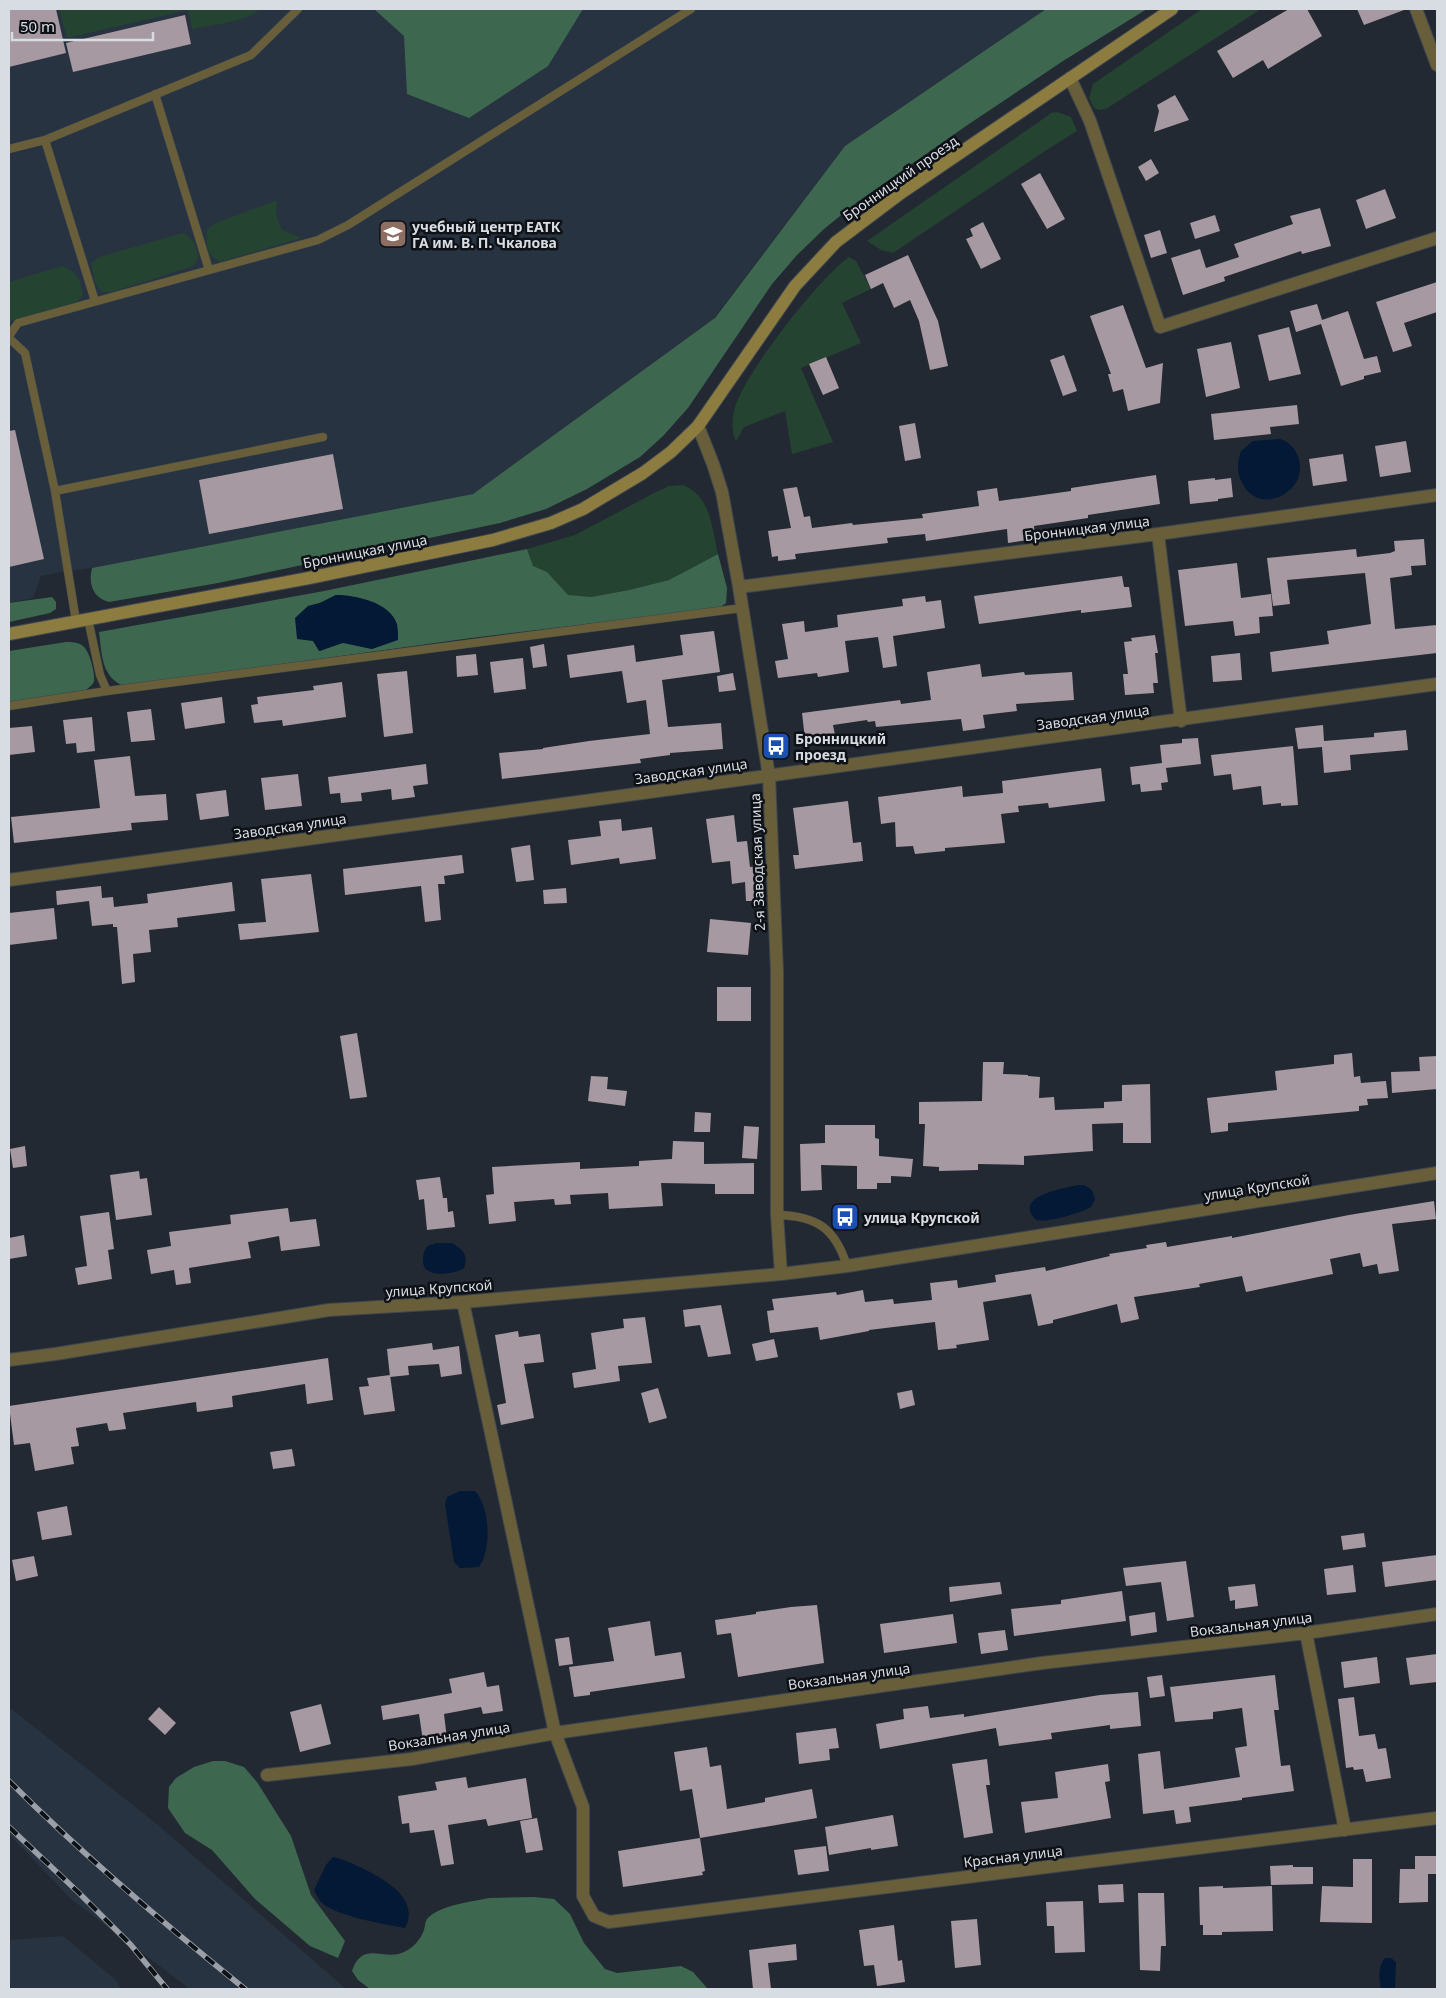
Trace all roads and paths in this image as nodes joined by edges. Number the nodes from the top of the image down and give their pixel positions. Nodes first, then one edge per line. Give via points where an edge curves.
1 (298, 9) edge
2 (691, 9) edge
3 (1172, 9) edge
4 (1416, 9) edge
5 (1437, 65) edge
6 (1070, 78) junction
7 (155, 94) junction
8 (46, 140) junction
9 (9, 149) edge
10 (1437, 238) edge
11 (208, 270) junction
12 (95, 301) junction
13 (9, 337) edge
14 (698, 426) junction
15 (323, 437) dead end
16 (55, 491) junction
17 (1437, 495) edge
18 (1158, 534) junction
19 (740, 587) junction
20 (742, 608) junction
21 (82, 620) junction
22 (9, 634) edge
23 (1437, 684) edge
24 (107, 691) junction
25 (9, 706) edge
26 (1181, 721) junction
27 (769, 776) junction
28 (9, 880) edge
29 (1437, 1173) edge
30 (778, 1215) junction
31 (847, 1266) junction
32 (781, 1274) junction
33 (463, 1302) junction
34 (9, 1360) edge
35 (1437, 1614) edge
36 (1306, 1633) junction
37 (555, 1733) junction
38 (267, 1775) dead end
39 (1437, 1818) edge
40 (1345, 1830) junction

1 - 7 lane via 251,55
2 - 11 lane via 348,224 318,240
3 - 6 main road, Бронницкий проезд
4 - 5 street
6 - 10 street via 1090,121 1160,327
6 - 14 main road, Бронницкий проезд via 901,193 836,242 795,286
7 - 8 lane
7 - 11 lane
8 - 9 lane
8 - 12 lane
11 - 12 lane
12 - 13 lane via 18,323
13 - 16 lane via 25,353
14 - 19 street, 2-я Заводская улица via 722,492
14 - 21 main road, Бронницкая улица via 671,452 610,494 567,517 529,530 374,565
15 - 16 lane
16 - 21 lane
17 - 18 street, Бронницкая улица
18 - 19 street, Бронницкая улица
18 - 26 street
19 - 20 street, 2-я Заводская улица
20 - 24 lane
20 - 27 street, 2-я Заводская улица
21 - 22 main road, Бронницкая улица
21 - 24 lane
23 - 26 street, Заводская улица
24 - 25 lane
26 - 27 street, Заводская улица
27 - 28 street, Заводская улица
27 - 30 street, 2-я Заводская улица via 777,972
29 - 31 street, улица Крупской
30 - 31 lane via 814,1220 841,1248
30 - 32 street, 2-я Заводская улица
31 - 32 street, улица Крупской
32 - 33 street, улица Крупской
33 - 34 street, улица Крупской via 328,1310
33 - 37 street
35 - 36 street, Вокзальная улица
36 - 37 street, Вокзальная улица via 1042,1663
36 - 40 street
37 - 38 street, Вокзальная улица via 412,1758
37 - 40 street, Красная улица via 583,1807 583,1896 594,1916 609,1922
39 - 40 street, Красная улица

